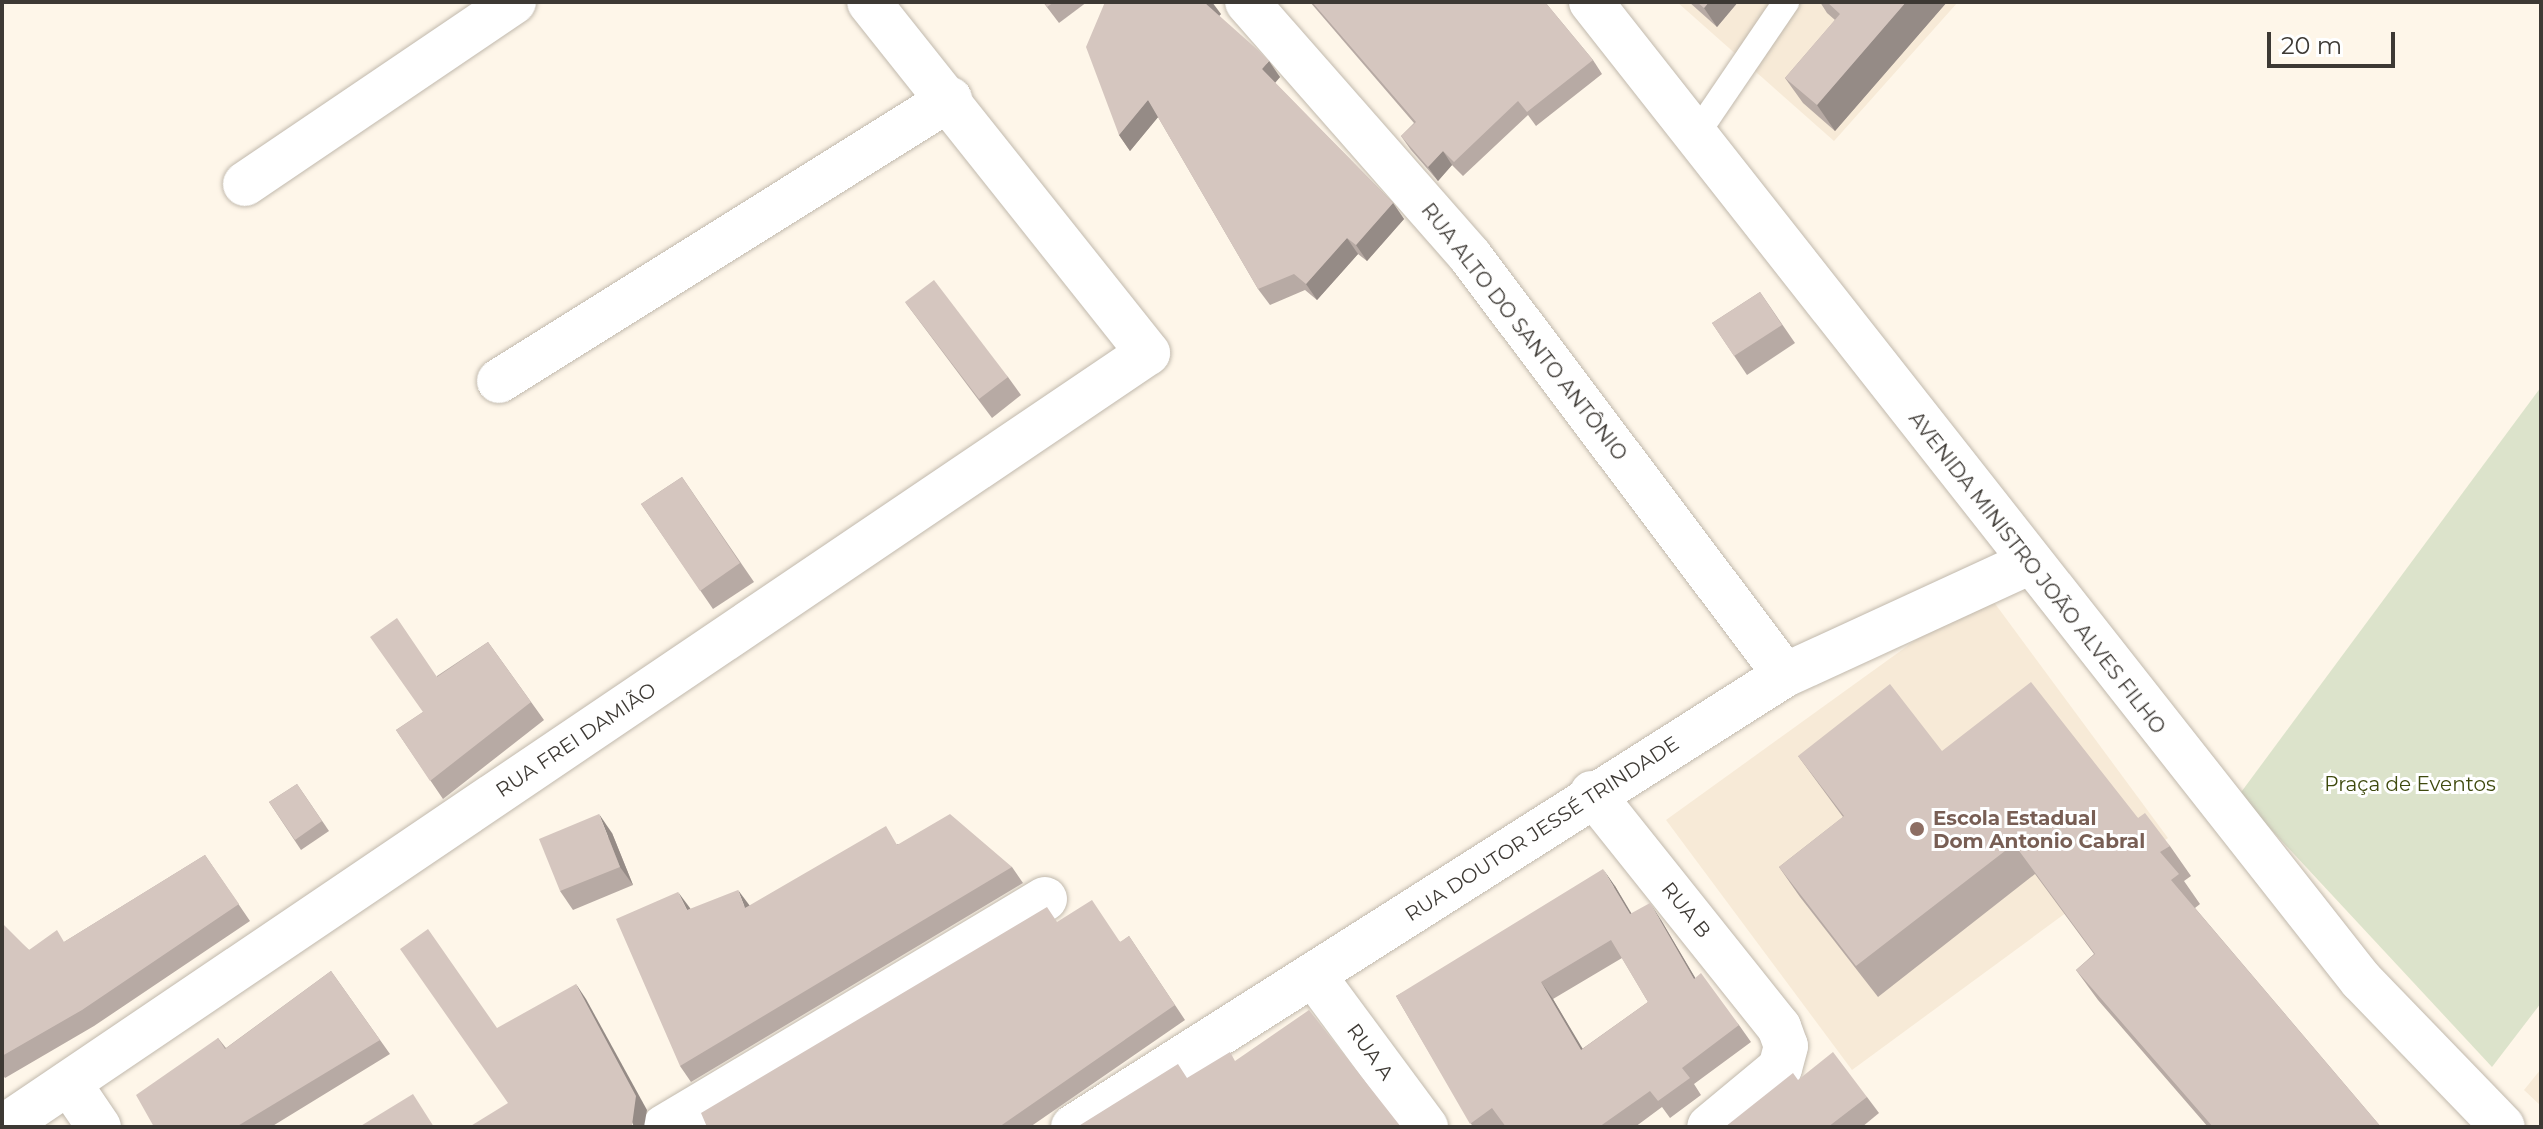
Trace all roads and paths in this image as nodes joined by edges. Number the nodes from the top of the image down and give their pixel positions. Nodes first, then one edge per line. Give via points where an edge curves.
1 (514, 2) edge
2 (869, 2) edge
3 (1591, 2) edge
4 (1786, 2) edge
5 (1265, 8) edge
6 (950, 99) junction
7 (1693, 139) junction
8 (245, 184) dead end
9 (499, 381) dead end
10 (2029, 563) junction
11 (1785, 675) junction
12 (1592, 793) junction
13 (1045, 899) dead end
14 (1315, 977) junction
15 (69, 1083) junction
16 (3, 1127) edge
17 (99, 1127) edge
18 (664, 1127) edge
19 (1073, 1127) edge
20 (1426, 1127) edge
21 (1709, 1127) edge
22 (2503, 1127) edge

1 - 8 street
2 - 6 street
3 - 7 street, AVENIDA MINISTRO JOÃO ALVES FILHO
4 - 7 lane
5 - 11 street, RUA ALTO DO SANTO ANTÔNIO via 1470,256
6 - 9 street
6 - 15 street, RUA FREI DAMIÃO via 1148,353
7 - 10 street, AVENIDA MINISTRO JOÃO ALVES FILHO
10 - 11 street, RUA DOUTOR JESSÉ TRINDADE
10 - 22 street, AVENIDA MINISTRO JOÃO ALVES FILHO via 2361,980
11 - 12 street, RUA DOUTOR JESSÉ TRINDADE
12 - 14 street, RUA DOUTOR JESSÉ TRINDADE
12 - 21 street, RUA B via 1779,1027 1786,1046 1780,1068
13 - 18 street
14 - 19 street, RUA DOUTOR JESSÉ TRINDADE
14 - 20 street, RUA A
15 - 16 street, RUA FREI DAMIÃO
15 - 17 street

